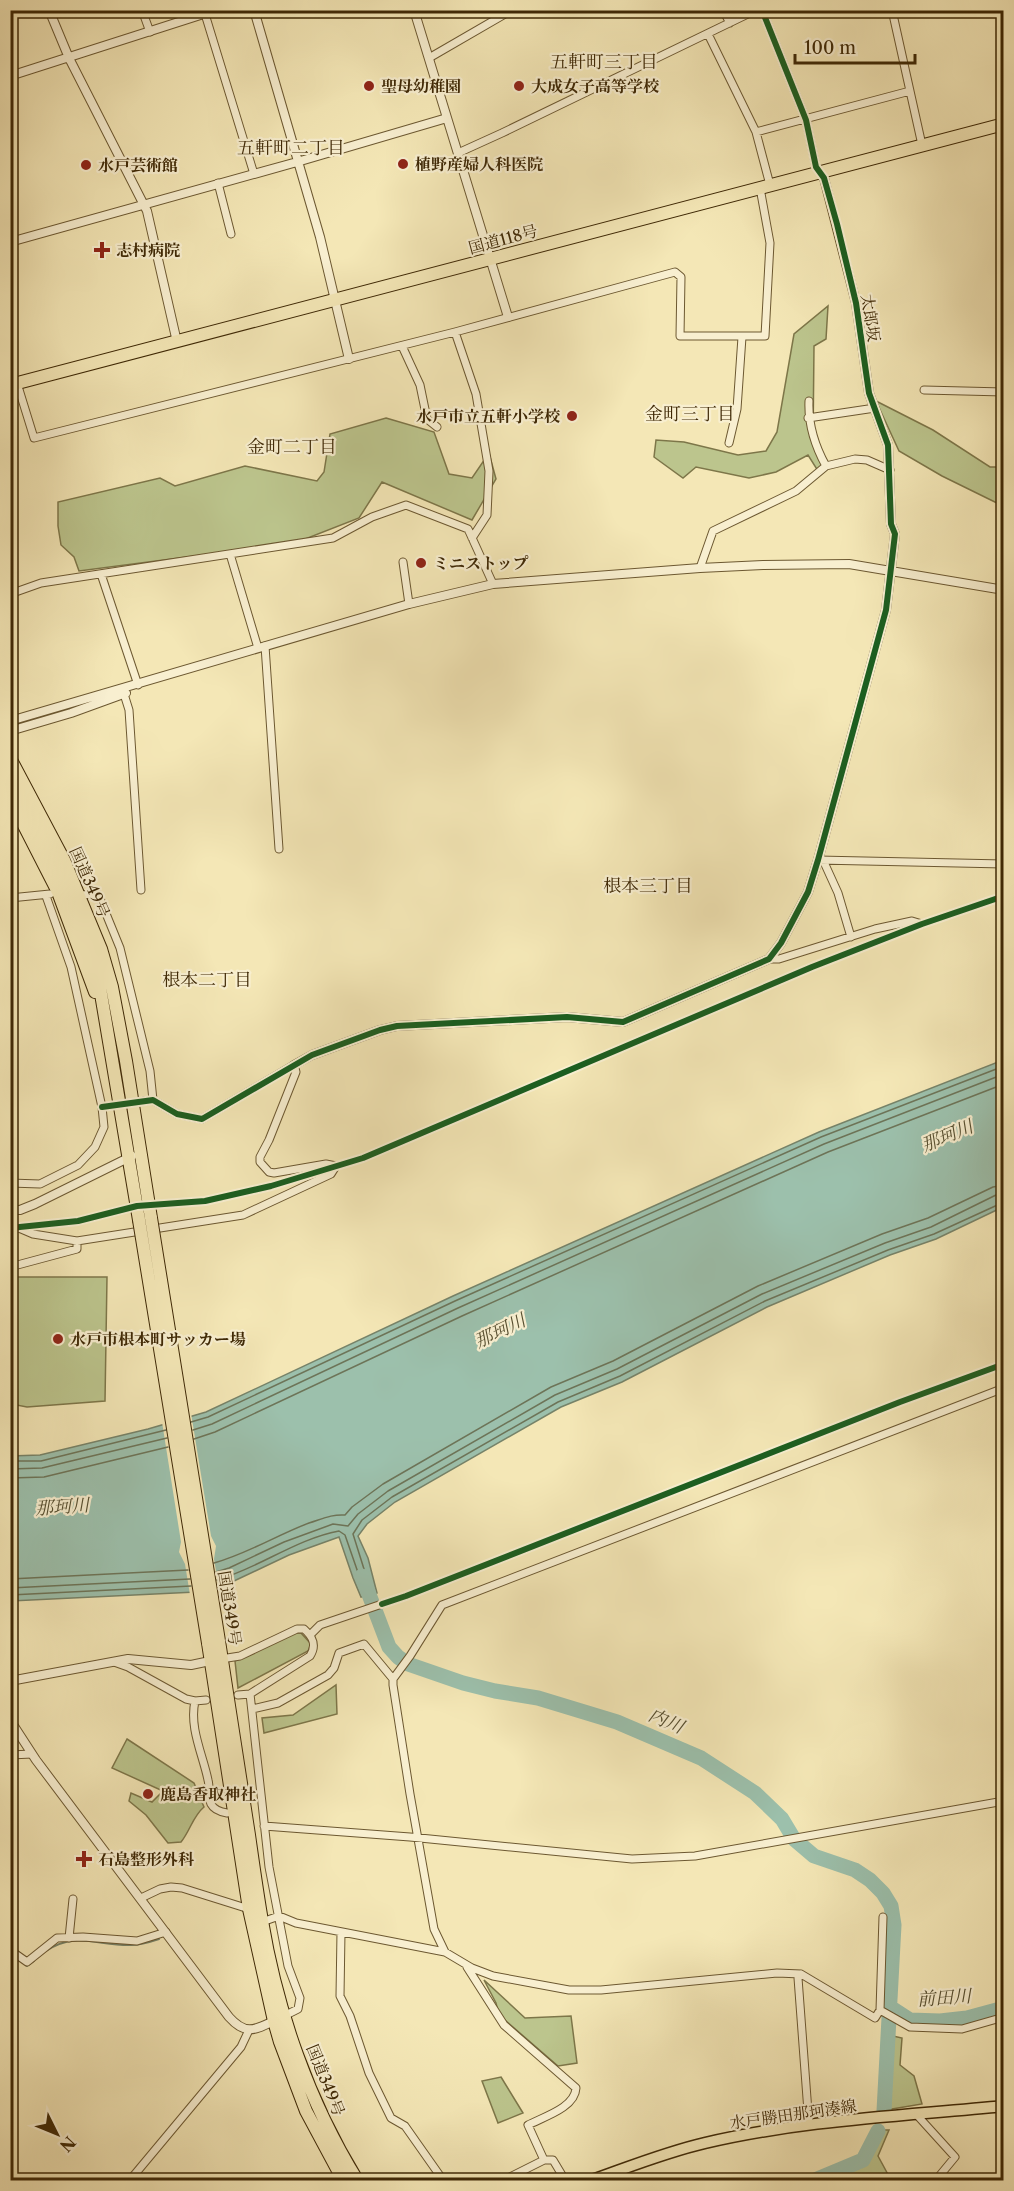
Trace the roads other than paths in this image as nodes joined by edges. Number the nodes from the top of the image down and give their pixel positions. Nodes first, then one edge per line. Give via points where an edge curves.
1 (49, 10) edge
2 (142, 10) edge
3 (216, 10) edge
4 (254, 10) edge
5 (414, 10) edge
6 (512, 10) edge
7 (723, 10) edge
8 (756, 10) edge
9 (762, 10) edge
10 (892, 10) edge
11 (205, 14) junction
12 (730, 23) junction
13 (150, 32) junction
14 (708, 34) junction
15 (69, 58) junction
16 (429, 58) junction
17 (10, 76) edge
18 (910, 91) junction
19 (447, 118) junction
20 (806, 120) junction
21 (1003, 128) edge
22 (756, 132) junction
23 (922, 145) junction
24 (458, 153) junction
25 (297, 162) junction
26 (820, 172) junction
27 (254, 174) junction
28 (218, 183) junction
29 (765, 186) junction
30 (143, 204) junction
31 (231, 234) dead end
32 (10, 242) edge
33 (490, 259) junction
34 (336, 300) junction
35 (508, 317) junction
36 (454, 332) junction
37 (742, 337) junction
38 (177, 342) junction
39 (402, 346) junction
40 (349, 359) junction
41 (14, 384) edge
42 (924, 390) dead end
43 (1004, 392) edge
44 (809, 400) dead end
45 (875, 408) junction
46 (808, 418) junction
47 (436, 427) dead end
48 (729, 443) dead end
49 (826, 466) junction
50 (890, 470) junction
51 (472, 538) junction
52 (230, 554) junction
53 (403, 562) dead end
54 (700, 568) junction
55 (891, 570) junction
56 (101, 574) junction
57 (493, 584) junction
58 (1004, 590) edge
59 (10, 594) edge
60 (409, 604) junction
61 (262, 647) junction
62 (200, 665) junction
63 (138, 685) junction
64 (124, 694) junction
65 (10, 721) edge
66 (10, 731) edge
67 (10, 758) edge
68 (10, 779) edge
69 (10, 798) edge
70 (279, 849) dead end
71 (821, 860) junction
72 (1004, 864) edge
73 (141, 890) dead end
74 (52, 894) junction
75 (80, 895) junction
76 (10, 898) edge
77 (922, 924) dead end
78 (851, 937) junction
79 (769, 959) junction
80 (113, 1029) junction
81 (294, 1065) junction
82 (153, 1100) junction
83 (144, 1101) tunnel mouth
84 (110, 1105) tunnel mouth
85 (102, 1107) junction
86 (135, 1155) junction
87 (10, 1183) edge
88 (10, 1210) edge
89 (18, 1228) dead end
90 (77, 1241) junction
91 (10, 1267) edge
92 (1004, 1388) edge
93 (382, 1604) dead end
94 (310, 1635) junction
95 (216, 1660) junction
96 (114, 1662) junction
97 (393, 1678) junction
98 (10, 1681) edge
99 (250, 1694) junction
100 (238, 1695) dead end
101 (206, 1700) dead end
102 (195, 1701) junction
103 (252, 1710) junction
104 (10, 1720) edge
105 (32, 1754) junction
106 (10, 1755) edge
107 (1004, 1802) edge
108 (227, 1813) dead end
109 (264, 1826) junction
110 (417, 1838) junction
111 (141, 1898) junction
112 (73, 1899) dead end
113 (249, 1910) junction
114 (279, 1916) junction
115 (883, 1917) dead end
116 (262, 1922) junction
117 (166, 1932) junction
118 (341, 1932) junction
119 (69, 1938) junction
120 (10, 1950) edge
121 (445, 1952) junction
122 (465, 1963) junction
123 (801, 1974) junction
124 (883, 2011) junction
125 (1004, 2017) edge
126 (279, 2018) junction
127 (249, 2030) junction
128 (1004, 2106) edge
129 (916, 2114) junction
130 (809, 2125) junction
131 (544, 2160) junction
132 (130, 2181) edge
133 (342, 2181) edge
134 (357, 2181) edge
135 (443, 2181) edge
136 (504, 2181) edge
137 (565, 2181) edge
138 (592, 2181) edge
139 (936, 2181) edge

1 - 15 street
2 - 13 street
3 - 11 street
4 - 25 street
5 - 16 street
6 - 16 street
7 - 12 street
8 - 12 street
9 - 20 street
10 - 18 street
11 - 13 street
11 - 27 street
12 - 14 street
13 - 15 street
14 - 22 street
14 - 24 street
15 - 17 street
15 - 30 street
16 - 19 street
18 - 20 street
18 - 23 street
19 - 24 street
19 - 25 street
20 - 22 street
20 - 26 street
21 - 23 highway, 国道118号
22 - 29 street
23 - 26 highway, 国道118号
24 - 33 street
25 - 27 street
25 - 34 street
26 - 29 highway, 国道118号
26 - 45 street, 太郎坂 via 856,303 869,393
27 - 28 street
28 - 30 street
28 - 31 street
29 - 33 highway, 国道118号
29 - 37 street via 770,243 765,336
30 - 32 street
30 - 38 street
33 - 34 highway, 国道118号
33 - 35 street
34 - 38 highway, 国道118号
34 - 40 street
35 - 36 street
35 - 37 street via 675,272 681,278 680,336
36 - 39 street
36 - 51 street via 476,394 489,471 487,515
37 - 48 street
38 - 41 highway, 国道118号
39 - 40 street
39 - 47 street via 420,385 427,419
40 - 41 street via 34,438
42 - 43 street
44 - 46 street
45 - 46 street
45 - 50 street, 太郎坂 via 888,445
46 - 49 street
49 - 50 street via 855,459
49 - 54 street via 796,491 713,531
50 - 55 street, 太郎坂 via 894,534
51 - 52 street via 468,530 406,505 372,517 333,538
51 - 57 street
52 - 56 street
52 - 61 street
53 - 60 street
54 - 55 street via 849,564
54 - 57 street
55 - 58 street
55 - 71 street, 太郎坂 via 886,610
56 - 59 street via 40,583
56 - 63 street
57 - 60 street
60 - 61 street
61 - 62 street
61 - 70 street
62 - 63 street
62 - 64 street
63 - 65 street
64 - 66 street
64 - 73 street via 129,710
67 - 75 highway, 国道349号
68 - 80 highway, 国道349号 via 72,898 98,969
69 - 74 highway, 国道349号
71 - 72 street
71 - 78 street via 838,893
71 - 79 street, 太郎坂 via 808,892
74 - 76 street
74 - 80 highway, 国道349号
74 - 85 street
75 - 80 highway, 国道349号 via 112,987
75 - 82 street via 98,894 120,948 150,1071
77 - 78 street via 912,921
78 - 79 street
79 - 81 street via 623,1022 567,1017 397,1026
80 - 86 highway, 国道349号
81 - 82 street via 202,1119 177,1114
81 - 90 street via 296,1072 260,1162 274,1173 326,1164 336,1166 331,1173 243,1215
82 - 83 street
84 - 85 street
85 - 87 street via 104,1127 95,1147 78,1165 40,1184
86 - 88 street via 35,1204
86 - 95 highway, 国道349号, bridge
89 - 90 street
90 - 91 street via 77,1249
92 - 97 street via 441,1605
93 - 94 street via 320,1624
94 - 95 street via 297,1629 240,1656
94 - 99 street via 315,1644 310,1656
95 - 96 street via 190,1665 143,1659
95 - 113 highway, 国道349号
95 - 116 highway, 国道349号
96 - 98 street
96 - 102 street
97 - 103 street via 363,1644 339,1653 328,1675 278,1703
97 - 110 street
99 - 100 street
99 - 103 street
101 - 102 street
102 - 108 street via 198,1747 211,1804
103 - 109 street
104 - 105 street
105 - 106 street
105 - 111 street
107 - 110 street via 694,1856 632,1860
109 - 110 street
109 - 114 street
110 - 121 street via 434,1929
111 - 113 street via 171,1887 182,1888
111 - 117 street
112 - 119 street
113 - 126 highway, 国道349号
114 - 116 street
114 - 118 street
114 - 126 street via 288,1966 300,1998 298,2009
115 - 124 street
116 - 126 highway, 国道349号
117 - 119 street via 137,1941
117 - 127 street via 229,2017
118 - 121 street
118 - 135 street via 340,1996 369,2073 391,2118 405,2126
119 - 120 street via 57,1938 27,1962
121 - 122 street
122 - 123 street via 493,1976 569,1990
122 - 131 street via 498,2018 576,2088 570,2103 528,2125
123 - 124 street via 875,2018
123 - 130 street via 798,1978
124 - 125 street via 910,2027 962,2029
126 - 127 street
126 - 133 highway, 国道349号 via 280,2042 306,2111
126 - 134 highway, 国道349号 via 333,2139
127 - 132 street via 241,2047
128 - 129 main road, 水戸勝田那珂湊線
129 - 130 main road, 水戸勝田那珂湊線
129 - 139 street via 955,2157
130 - 138 main road, 水戸勝田那珂湊線 via 704,2143
131 - 136 street
131 - 137 street via 553,2160

